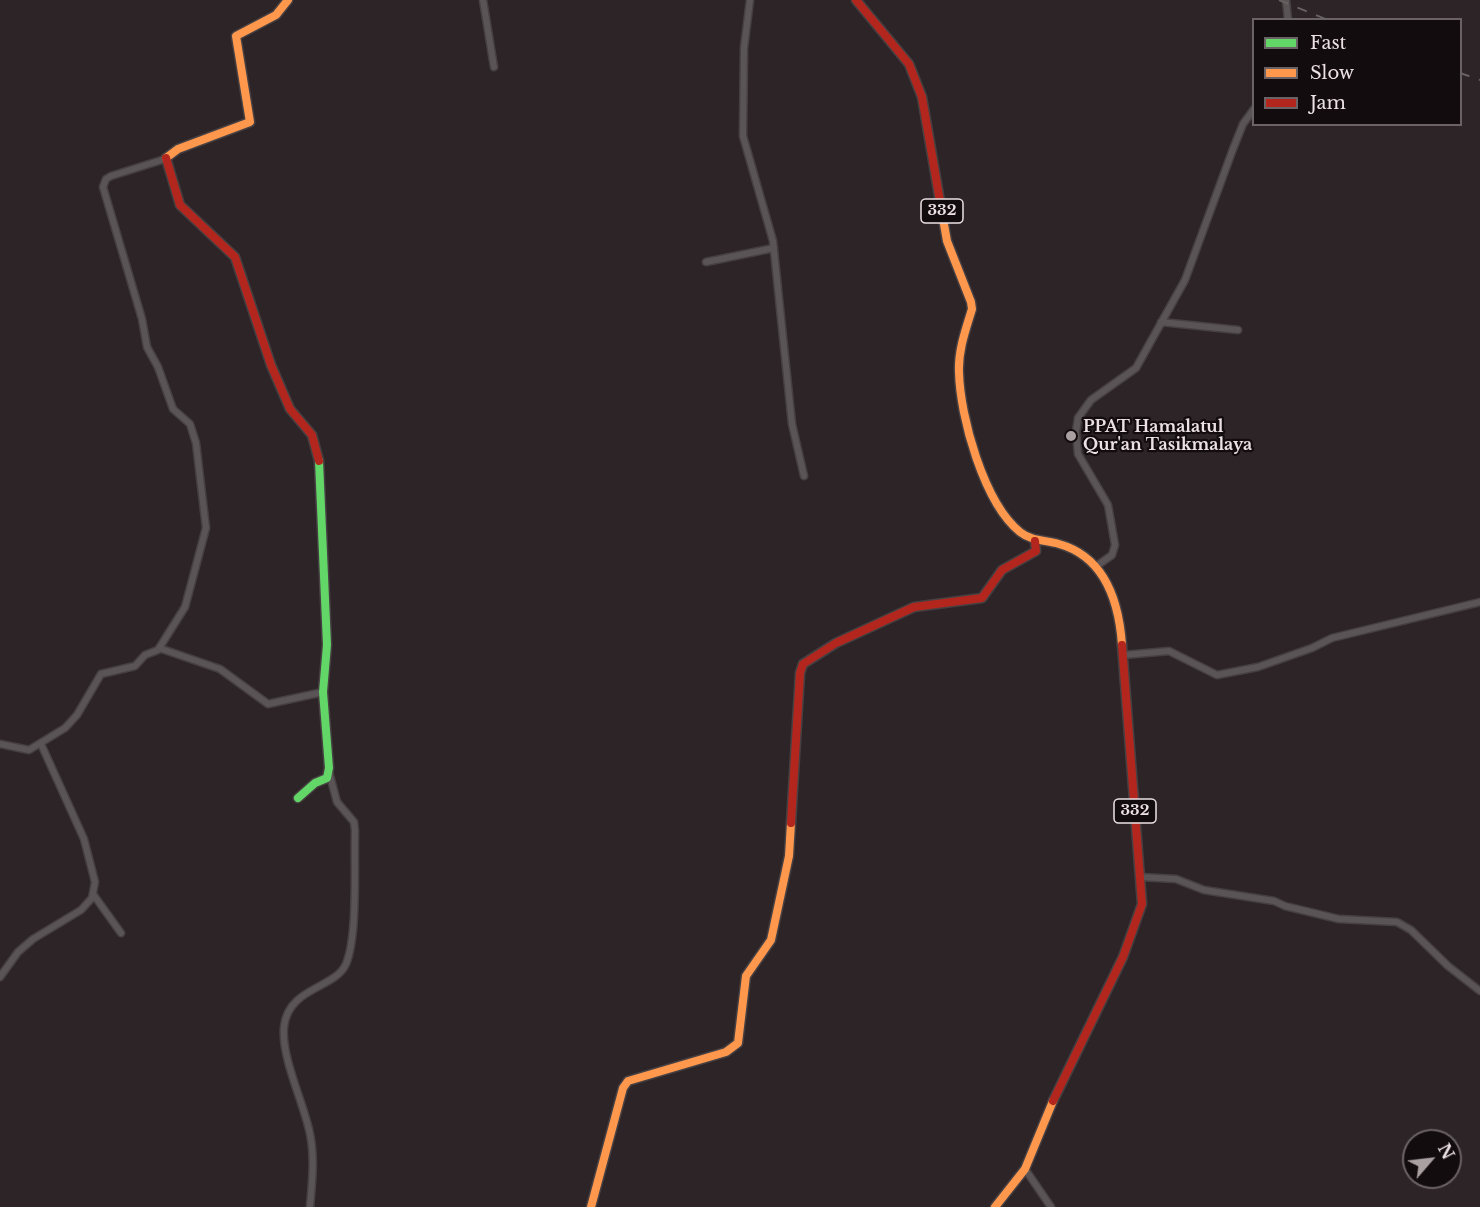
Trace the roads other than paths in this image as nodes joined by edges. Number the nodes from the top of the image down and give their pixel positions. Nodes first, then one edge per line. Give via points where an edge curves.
1 (288, 0) edge
2 (483, 0) edge
3 (750, 0) edge
4 (855, 0) edge
5 (1286, 0) edge
6 (1288, 18) edge
7 (494, 67) dead end
8 (1252, 113) edge
9 (165, 159) junction
10 (774, 248) junction
11 (706, 262) dead end
12 (1161, 321) junction
13 (1238, 330) dead end
14 (804, 476) dead end
15 (1035, 541) junction
16 (1098, 565) junction
17 (1480, 602) edge
18 (159, 648) junction
19 (1124, 655) junction
20 (323, 692) junction
21 (0, 744) edge
22 (41, 744) junction
23 (328, 768) junction
24 (298, 798) dead end
25 (1140, 878) junction
26 (92, 893) junction
27 (121, 933) dead end
28 (0, 977) edge
29 (1480, 991) edge
30 (1025, 1169) junction
31 (310, 1207) edge
32 (591, 1207) edge
33 (995, 1207) edge
34 (1051, 1207) edge

1 - 9 street via 276,15 237,36 250,122 178,149
2 - 7 street
3 - 10 street via 744,48 743,136
4 - 15 street, 332 via 909,64 922,97 947,241 971,302 959,371 971,438 986,479 1011,524
5 - 6 street
8 - 12 street via 1236,141 1185,280
9 - 18 street via 111,176 104,187 147,347 173,409 190,424 196,443 206,528 185,607
9 - 20 street via 180,205 235,257 290,409 316,444 327,645
10 - 11 street
10 - 14 street via 792,424
12 - 13 street
12 - 16 street via 1136,368 1091,400 1078,418 1078,454 1108,505 1115,545 1112,555
15 - 16 street, 332 via 1073,547
15 - 32 street via 1036,551 1002,570 982,598 914,608 836,643 803,664 789,856 771,940 746,975 738,1043 726,1052 628,1081
16 - 19 street, 332 via 1117,604
17 - 19 street via 1332,638 1258,667 1225,674 1217,675 1169,651
18 - 20 street via 220,669 268,704
18 - 22 street via 145,654 135,666 101,674 77,715
19 - 25 street, 332
20 - 23 street
21 - 22 street via 29,750
22 - 26 street via 84,838 95,882
23 - 24 street via 327,778
23 - 31 street via 337,802 354,822 355,831 353,914 347,961 338,974 298,999 284,1028 312,1142
25 - 29 street via 1176,879 1204,890 1274,901 1339,919 1397,922
25 - 30 street, 332 via 1142,904 1135,928 1044,1119
26 - 27 street
26 - 28 street via 81,910 18,952
30 - 33 street, 332
30 - 34 street

